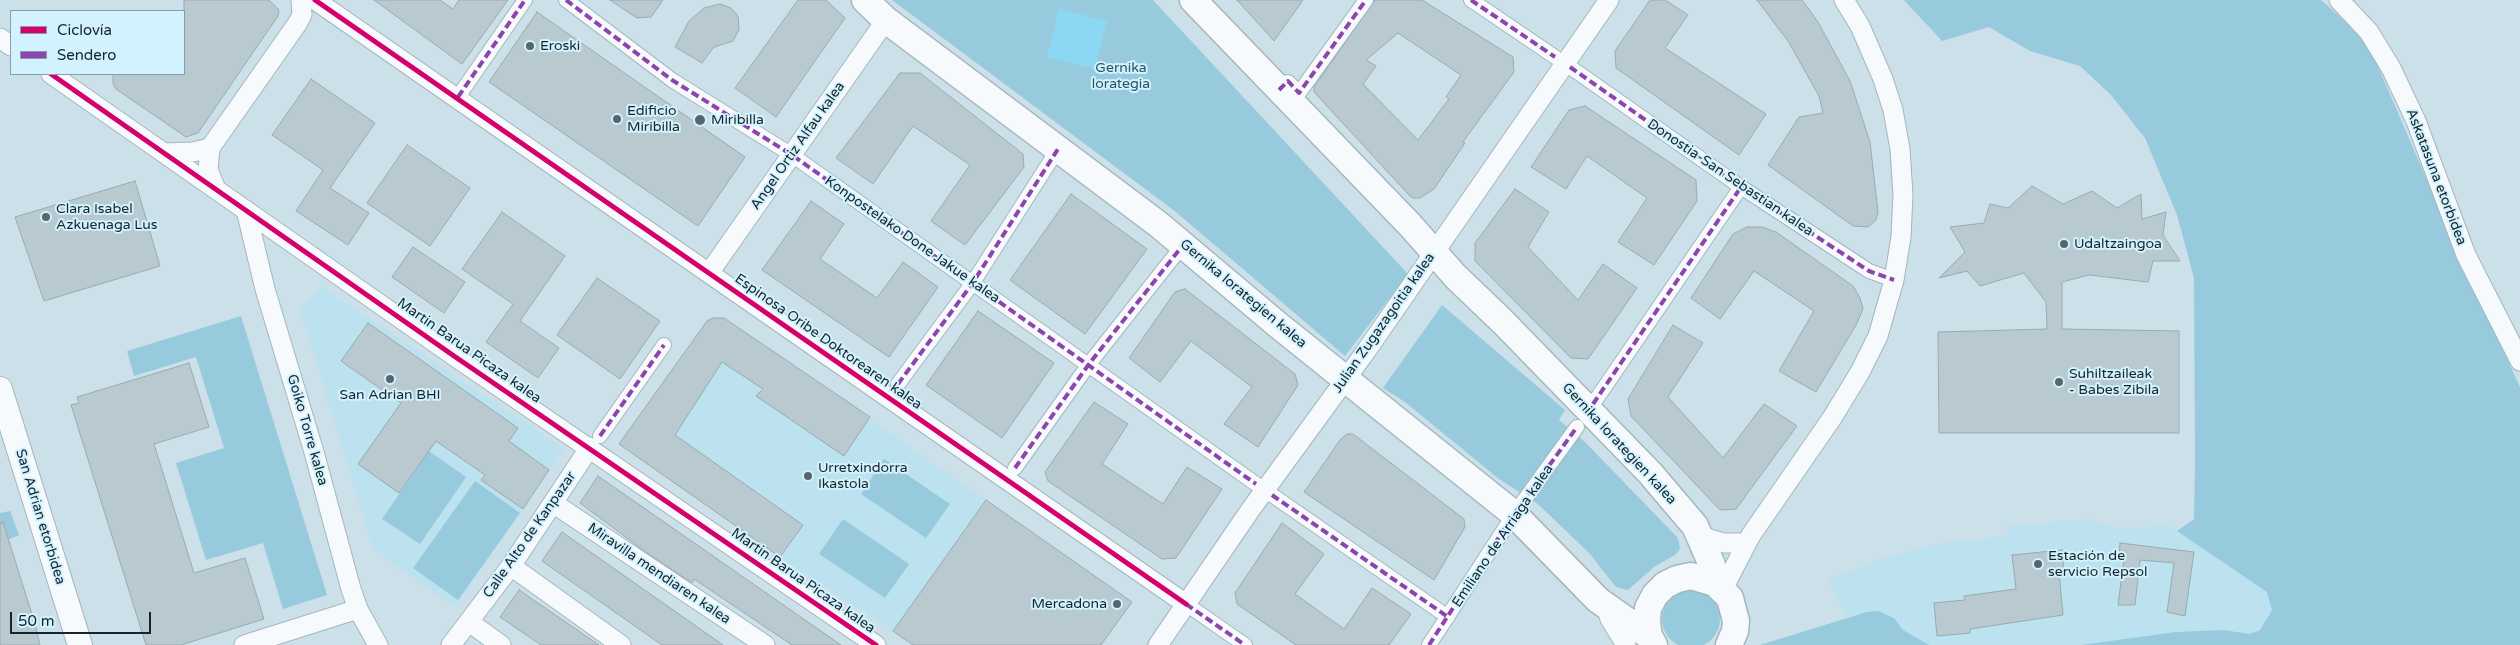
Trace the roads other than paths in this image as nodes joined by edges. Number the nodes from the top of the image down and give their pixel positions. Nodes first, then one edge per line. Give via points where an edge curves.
1 (301, 0) edge
2 (315, 0) edge
3 (525, 0) edge
4 (566, 0) edge
5 (865, 0) edge
6 (1193, 0) edge
7 (1366, 0) edge
8 (1471, 0) edge
9 (1609, 0) edge
10 (1844, 0) edge
11 (2339, 0) edge
12 (337, 15) junction
13 (886, 20) junction
14 (297, 24) junction
15 (1555, 58) dead end
16 (1570, 68) dead end
17 (52, 75) edge
18 (1279, 90) junction
19 (458, 97) junction
20 (210, 148) junction
21 (1058, 149) junction
22 (164, 153) junction
23 (792, 155) junction
24 (1741, 187) junction
25 (216, 189) junction
26 (246, 210) junction
27 (1184, 245) junction
28 (1433, 252) junction
29 (709, 273) junction
30 (1894, 280) junction
31 (972, 284) junction
32 (664, 345) dead end
33 (2520, 362) edge
34 (1089, 364) junction
35 (1346, 379) junction
36 (898, 384) dead end
37 (0, 389) edge
38 (1594, 404) dead end
39 (1577, 427) dead end
40 (595, 442) junction
41 (611, 462) junction
42 (578, 467) junction
43 (1015, 468) dead end
44 (1256, 484) dead end
45 (1272, 495) dead end
46 (553, 503) junction
47 (1514, 514) junction
48 (1700, 536) junction
49 (1747, 539) junction
50 (511, 566) junction
51 (1713, 577) junction
52 (1186, 604) junction
53 (358, 609) junction
54 (1448, 617) junction
55 (468, 622) junction
56 (1646, 642) edge
57 (871, 644) edge
58 (80, 645) edge
59 (244, 645) edge
60 (378, 645) edge
61 (451, 645) edge
62 (501, 645) edge
63 (621, 645) edge
64 (765, 645) edge
65 (1158, 645) edge
66 (1245, 645) edge
67 (1429, 645) edge
68 (1729, 645) edge

1 - 14 street via 302,15
2 - 12 street, Espinosa Oribe Doktorearen kalea
3 - 19 street
4 - 23 street, Konpostelako Done Jakue kalea via 672,80
5 - 13 main road, Gernika lorategien kalea
6 - 18 main road
7 - 18 street via 1299,93 1288,81
8 - 15 street
9 - 28 street, Julian Zugazagoitia kalea
10 - 30 street via 1860,26 1883,79 1900,149 1904,195
11 - 33 street, Askatasuna etorbidea via 2369,32 2391,68 2416,121 2466,255
12 - 14 street via 308,14
12 - 19 street, Espinosa Oribe Doktorearen kalea
13 - 21 main road, Gernika lorategien kalea
13 - 23 street, Angel Ortiz Alfau kalea
14 - 20 street
16 - 24 street, Donostia-San Sebastian kalea
17 - 22 street, Martin Barua Picaza kalea
18 - 28 main road
19 - 29 street, Espinosa Oribe Doktorearen kalea
20 - 22 street
20 - 25 street via 208,170
21 - 27 main road, Gernika lorategien kalea
21 - 31 street
22 - 25 street, Martin Barua Picaza kalea
23 - 29 street, Angel Ortiz Alfau kalea
23 - 31 street, Konpostelako Done Jakue kalea
24 - 30 street, Donostia-San Sebastian kalea via 1868,271
24 - 38 street
25 - 26 street, Martin Barua Picaza kalea
26 - 40 street, Martin Barua Picaza kalea
26 - 53 street, Goiko Torre kalea
27 - 34 street
27 - 35 main road, Gernika lorategien kalea
28 - 35 street, Julian Zugazagoitia kalea
28 - 48 main road, Gernika lorategien kalea via 1650,473
29 - 52 street, Espinosa Oribe Doktorearen kalea
30 - 49 street via 1878,336 1860,372
31 - 34 street, Konpostelako Done Jakue kalea
31 - 36 street
32 - 40 street
34 - 43 street
34 - 44 street, Konpostelako Done Jakue kalea
35 - 47 main road, Gernika lorategien kalea
35 - 52 street, Julian Zugazagoitia kalea
37 - 58 street, San Adrian etorbidea
39 - 47 street, Emiliano de Arriaga kalea
40 - 41 street, Martin Barua Picaza kalea
40 - 42 street, Calle Alto de Kanpazar
41 - 42 street via 591,461
41 - 57 street, Martin Barua Picaza kalea
42 - 46 street, Calle Alto de Kanpazar
45 - 54 street
46 - 50 street, Calle Alto de Kanpazar
46 - 64 street, Miravilla mendiaren kalea
47 - 54 street, Emiliano de Arriaga kalea
47 - 56 main road, Gernika lorategien kalea
48 - 49 street via 1724,543
48 - 51 main road, Gernika lorategien kalea
49 - 51 street
49 - 51 street via 1728,556
50 - 55 street, Calle Alto de Kanpazar
50 - 63 street
51 - 56 main road via 1677,579 1660,590 1648,608
51 - 68 main road, Gernika lorategien kalea via 1732,604 1736,621
52 - 65 street, Julian Zugazagoitia kalea
52 - 66 street, Espinosa Oribe Doktorearen kalea
53 - 59 street
53 - 60 street, Goiko Torre kalea
54 - 67 street, Emiliano de Arriaga kalea
55 - 61 street, Calle Alto de Kanpazar
55 - 62 street

